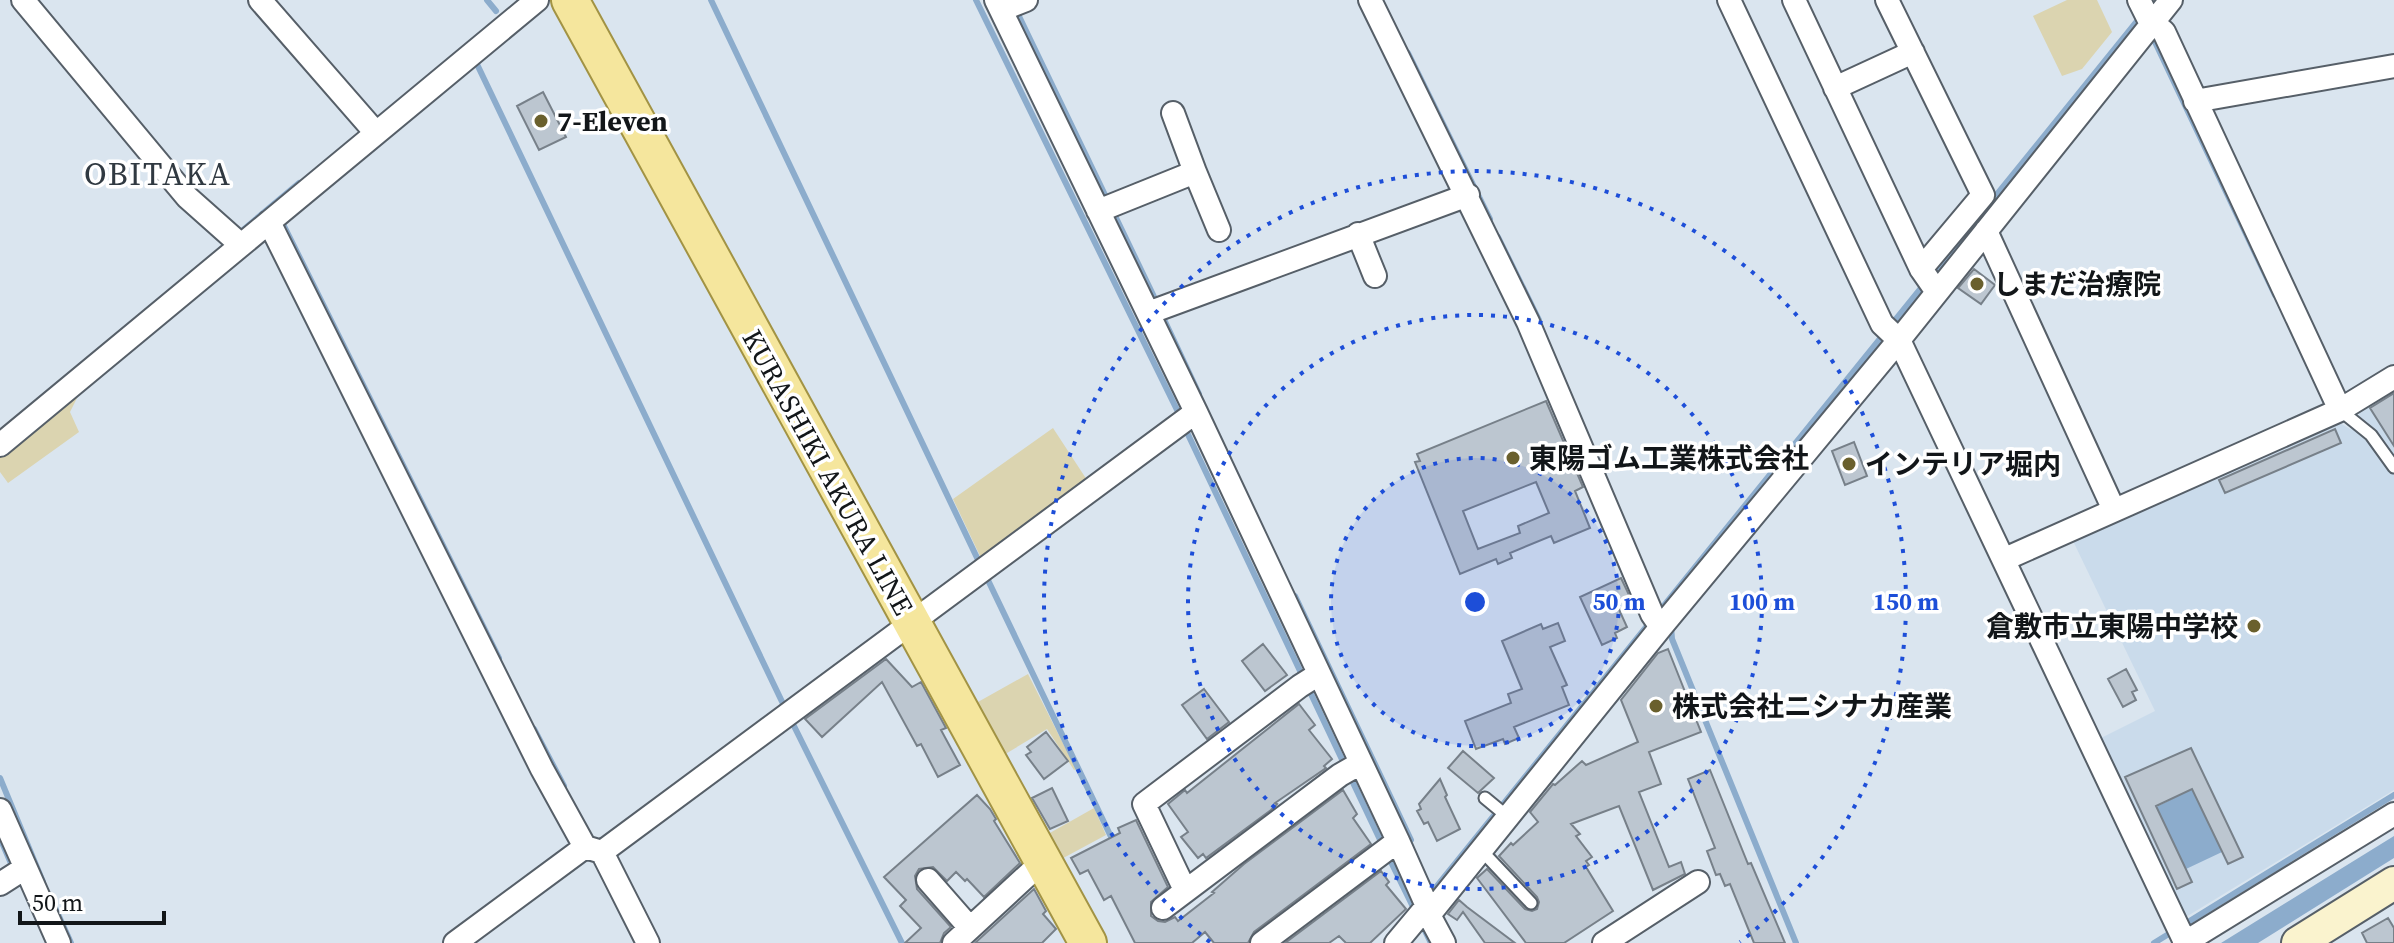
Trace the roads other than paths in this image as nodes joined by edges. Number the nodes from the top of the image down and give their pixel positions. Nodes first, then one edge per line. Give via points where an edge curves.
1 (23, 0) edge
2 (260, 0) edge
3 (537, 0) edge
4 (570, 0) edge
5 (1370, 0) edge
6 (1729, 0) edge
7 (1794, 0) edge
8 (1887, 0) edge
9 (2171, 0) edge
10 (1010, 4) edge
11 (508, 9) edge
12 (2145, 11) edge
13 (1913, 52) junction
14 (2394, 66) edge
15 (1835, 88) junction
16 (2195, 101) junction
17 (1173, 113) dead end
18 (376, 133) junction
19 (1195, 172) junction
20 (1468, 195) junction
21 (1106, 208) junction
22 (269, 222) junction
23 (1219, 230) dead end
24 (1986, 231) junction
25 (1358, 234) junction
26 (236, 241) junction
27 (1375, 276) dead end
28 (1929, 280) junction
29 (1156, 310) junction
30 (1891, 332) junction
31 (2394, 377) edge
32 (2340, 410) junction
33 (1187, 419) junction
34 (0, 445) edge
35 (2394, 467) edge
36 (2114, 510) junction
37 (2005, 559) junction
38 (1662, 618) junction
39 (912, 623) junction
40 (1310, 679) junction
41 (1351, 768) junction
42 (0, 810) edge
43 (2394, 814) edge
44 (1389, 847) junction
45 (594, 849) junction
46 (1480, 850) junction
47 (1043, 861) junction
48 (14, 875) edge
49 (928, 880) dead end
50 (1698, 882) dead end
51 (2394, 883) edge
52 (1185, 890) junction
53 (1531, 903) dead end
54 (1163, 908) dead end
55 (1423, 914) junction
56 (2181, 935) edge
57 (962, 936) edge
58 (59, 943) edge
59 (455, 943) edge
60 (648, 943) edge
61 (1088, 943) edge
62 (1262, 943) edge
63 (1396, 943) edge
64 (1444, 943) edge
65 (1604, 943) edge
66 (2298, 943) edge

1 - 26 street via 187,197
2 - 18 street
3 - 11 street
4 - 39 main road, KURASHIKI AKURA LINE
5 - 20 street
6 - 30 street
7 - 15 street
8 - 13 street
9 - 12 street
10 - 21 street
11 - 18 street
12 - 16 street via 2164,32
12 - 24 street
13 - 15 street
13 - 28 street via 1983,195
14 - 16 street
15 - 28 street
16 - 32 street
17 - 19 street
18 - 22 street
19 - 21 street
19 - 23 street
20 - 25 street
20 - 38 street
21 - 29 street
22 - 26 street
22 - 45 street via 542,769
24 - 28 street
24 - 36 street
25 - 27 street
25 - 29 street
26 - 34 street
28 - 30 street
29 - 33 street
30 - 37 street
30 - 38 street
31 - 32 street
32 - 35 lane via 2371,435
32 - 36 street
33 - 39 street
33 - 40 street
36 - 37 street
37 - 56 street
38 - 46 street via 1497,808
39 - 45 street
39 - 47 main road, KURASHIKI AKURA LINE
40 - 41 street
40 - 52 street via 1144,804
41 - 44 street
41 - 52 street
42 - 48 street
43 - 56 street
44 - 55 street
44 - 62 street
45 - 59 street
45 - 60 street
46 - 53 lane
46 - 55 street
47 - 57 street
47 - 61 main road, KURASHIKI AKURA LINE
48 - 58 street
49 - 57 street
50 - 65 street
51 - 66 main road
52 - 54 street
55 - 63 street
55 - 64 street

